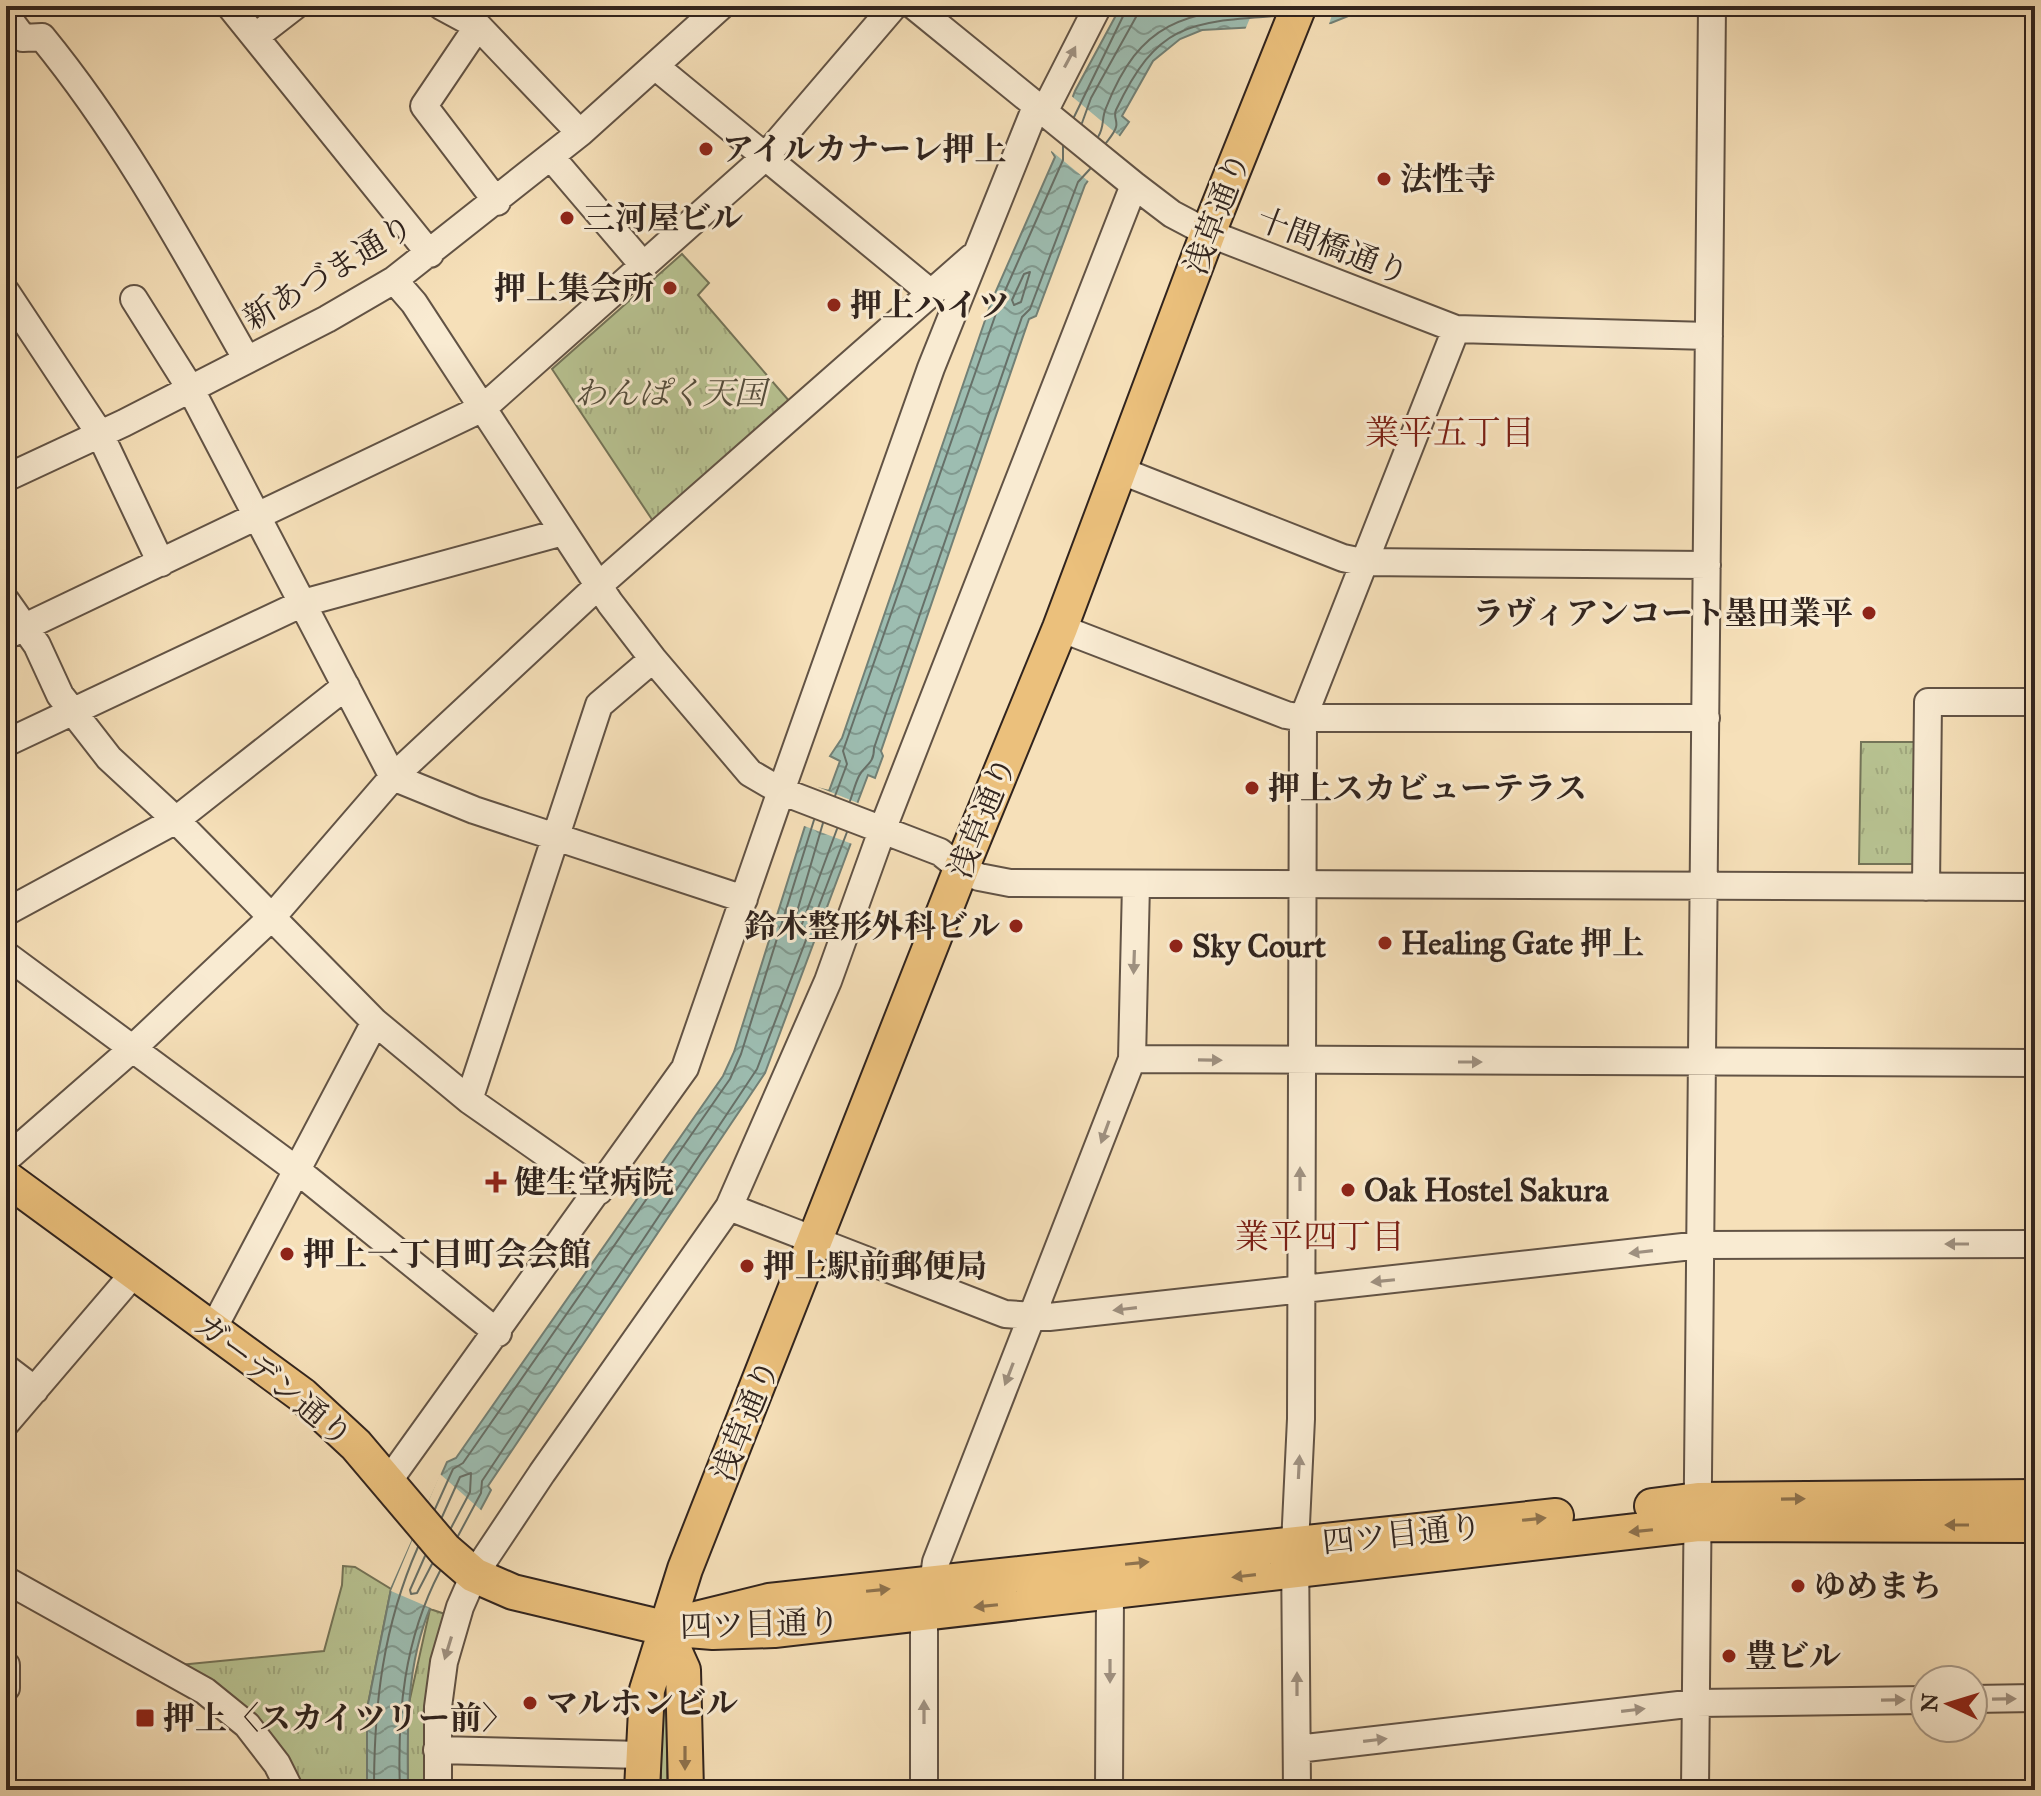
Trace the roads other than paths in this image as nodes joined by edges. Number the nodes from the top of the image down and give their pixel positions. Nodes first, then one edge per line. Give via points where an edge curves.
1 (230, 6) edge
2 (295, 6) edge
3 (441, 6) edge
4 (721, 6) edge
5 (894, 6) edge
6 (914, 6) edge
7 (1098, 6) edge
8 (1712, 6) edge
9 (6, 15) edge
10 (1294, 20) edge
11 (478, 26) junction
12 (255, 37) junction
13 (655, 66) junction
14 (1046, 110) junction
15 (580, 133) junction
16 (551, 157) junction
17 (764, 158) junction
18 (1126, 178) junction
19 (497, 202) junction
20 (1208, 233) junction
21 (977, 253) junction
22 (430, 254) junction
23 (643, 265) junction
24 (394, 280) junction
25 (6, 292) edge
26 (931, 293) junction
27 (134, 299) dead end
28 (1456, 329) junction
29 (1709, 336) junction
30 (247, 360) junction
31 (190, 388) junction
32 (483, 408) junction
33 (100, 434) junction
34 (1119, 470) junction
35 (6, 478) edge
36 (257, 516) junction
37 (563, 532) junction
38 (1362, 562) junction
39 (161, 563) junction
40 (1707, 565) junction
41 (598, 586) junction
42 (6, 601) edge
43 (303, 603) junction
44 (1060, 628) junction
45 (15, 631) edge
46 (653, 659) junction
47 (346, 686) junction
48 (2035, 702) edge
49 (73, 712) junction
50 (1303, 718) junction
51 (1706, 718) junction
52 (6, 743) edge
53 (393, 777) junction
54 (789, 794) junction
55 (176, 820) junction
56 (875, 825) junction
57 (557, 836) junction
58 (961, 869) junction
59 (1136, 884) junction
60 (1304, 886) junction
61 (1705, 886) junction
62 (1926, 887) junction
63 (2035, 887) edge
64 (744, 899) junction
65 (6, 912) edge
66 (273, 916) junction
67 (7, 959) edge
68 (375, 1022) junction
69 (132, 1049) junction
70 (1132, 1059) junction
71 (1300, 1061) junction
72 (1703, 1063) junction
73 (2035, 1063) edge
74 (469, 1100) junction
75 (6, 1159) edge
76 (298, 1171) junction
77 (6, 1178) edge
78 (599, 1191) junction
79 (729, 1207) junction
80 (815, 1243) junction
81 (2035, 1244) edge
82 (1701, 1245) junction
83 (135, 1272) junction
84 (1300, 1289) junction
85 (1032, 1317) junction
86 (213, 1329) junction
87 (498, 1333) junction
88 (6, 1368) edge
89 (35, 1390) junction
90 (6, 1423) edge
91 (387, 1483) junction
92 (2035, 1497) edge
93 (1698, 1512) junction
94 (2035, 1525) edge
95 (1296, 1557) junction
96 (470, 1571) junction
97 (6, 1580) edge
98 (1110, 1593) junction
99 (928, 1598) junction
100 (664, 1628) junction
101 (6, 1665) edge
102 (6, 1688) edge
103 (2035, 1698) edge
104 (1989, 1699) edge
105 (1909, 1700) edge
106 (1696, 1703) junction
107 (1297, 1749) junction
108 (437, 1750) junction
109 (642, 1755) junction
110 (290, 1790) edge
111 (438, 1790) edge
112 (642, 1790) edge
113 (686, 1790) edge
114 (924, 1790) edge
115 (1109, 1790) edge
116 (1297, 1790) edge
117 (1695, 1790) edge

1 - 12 street
2 - 12 street
3 - 11 street
4 - 13 street, 新あづま通り
5 - 17 street
6 - 14 street, 十間橋通り
14 -> 7 street
8 - 29 street
9 - 30 street via 23,38 42,37 67,68 166,218
10 - 20 main road, 浅草通り
11 - 15 street
11 - 19 street via 424,106
12 - 22 street
13 - 15 street, 新あづま通り
13 - 17 street
14 - 18 street, 十間橋通り
14 - 21 street
15 - 16 street, 新あづま通り
16 - 19 street, 新あづま通り
16 - 23 street
17 - 23 street
17 - 26 street
18 - 20 street, 十間橋通り via 1172,214
18 - 56 street
19 - 22 street, 新あづま通り
20 - 28 street, 十間橋通り
20 - 34 main road, 浅草通り
21 - 26 street
21 - 54 street via 931,368
22 - 24 street, 新あづま通り
23 - 32 street
24 - 30 street, 新あづま通り
24 - 32 street
25 - 33 street
26 - 41 street
27 - 31 street
28 - 29 street, 十間橋通り
28 - 38 street
29 - 40 street
30 - 31 street, 新あづま通り
31 - 33 street, 新あづま通り
31 - 36 street
32 - 36 street
32 - 37 street
33 - 35 street, 新あづま通り
33 - 39 street
34 - 38 street
34 - 44 main road, 浅草通り
36 - 39 street
36 - 43 street
37 - 41 street
37 - 43 street
38 - 40 street
38 - 50 street
39 - 45 street
40 - 51 street
41 - 46 street
41 - 53 street
42 - 45 street
43 - 47 street
43 - 49 street
44 - 50 street
44 - 58 main road, 浅草通り
45 - 49 street
46 - 54 street via 750,773
46 - 57 street via 599,705
47 - 53 street
47 - 55 street
48 - 62 street via 1928,702
49 - 52 street
49 - 55 street via 109,758
50 - 51 street
50 - 60 street
51 - 61 street
53 - 57 street
53 - 66 street
54 - 56 street
54 - 64 street
55 - 65 street
55 - 66 street
56 - 58 street via 947,855
56 - 79 street via 828,981
57 - 64 street
57 - 74 street
58 - 59 street via 1010,883
58 - 80 main road, 浅草通り
59 - 60 street
59 -> 70 street
60 - 61 street
60 - 71 street
61 - 62 street
61 - 72 street
62 - 63 street
64 - 78 street via 685,1068
66 - 68 street
66 - 69 street
67 - 69 street
68 - 74 street
68 - 76 street
69 - 75 street
69 - 76 street
70 -> 71 street
70 -> 85 street
71 -> 72 street
84 -> 71 street
72 - 73 street
72 - 82 street
74 - 78 street
76 - 86 street
76 - 87 street
77 - 83 main road, ガーデン通り
78 - 87 street
79 - 80 street
79 - 96 street
80 - 85 street via 1005,1314
80 - 100 main road, 浅草通り
81 -> 82 street
82 -> 84 street
82 - 93 street
83 - 86 main road, ガーデン通り
83 - 89 street
84 -> 85 street
95 -> 84 street
85 -> 99 street via 936,1562
86 - 91 main road, ガーデン通り via 321,1411
87 - 91 street
88 - 89 street
89 - 90 street
91 - 96 main road, ガーデン通り
93 -> 92 main road, 四ツ目通り
94 -> 93 main road, 四ツ目通り
93 - 95 main road, 四ツ目通り
93 - 106 street
95 -> 98 main road, 四ツ目通り
99 -> 95 main road, 四ツ目通り
107 -> 95 street
96 - 100 main road, ガーデン通り via 513,1592
96 -> 108 street via 444,1662
97 - 110 street via 205,1691 247,1725
98 -> 99 main road, 四ツ目通り
98 -> 115 street
99 - 100 main road, 四ツ目通り via 740,1605
114 -> 99 street
100 - 109 main road, 浅草通り via 647,1690
100 -> 113 main road via 683,1670
101 - 102 street
104 -> 103 street
106 -> 105 street
107 -> 106 street
106 - 117 street
107 - 116 street
108 - 109 street
108 - 111 street
109 - 112 main road, 浅草通り

